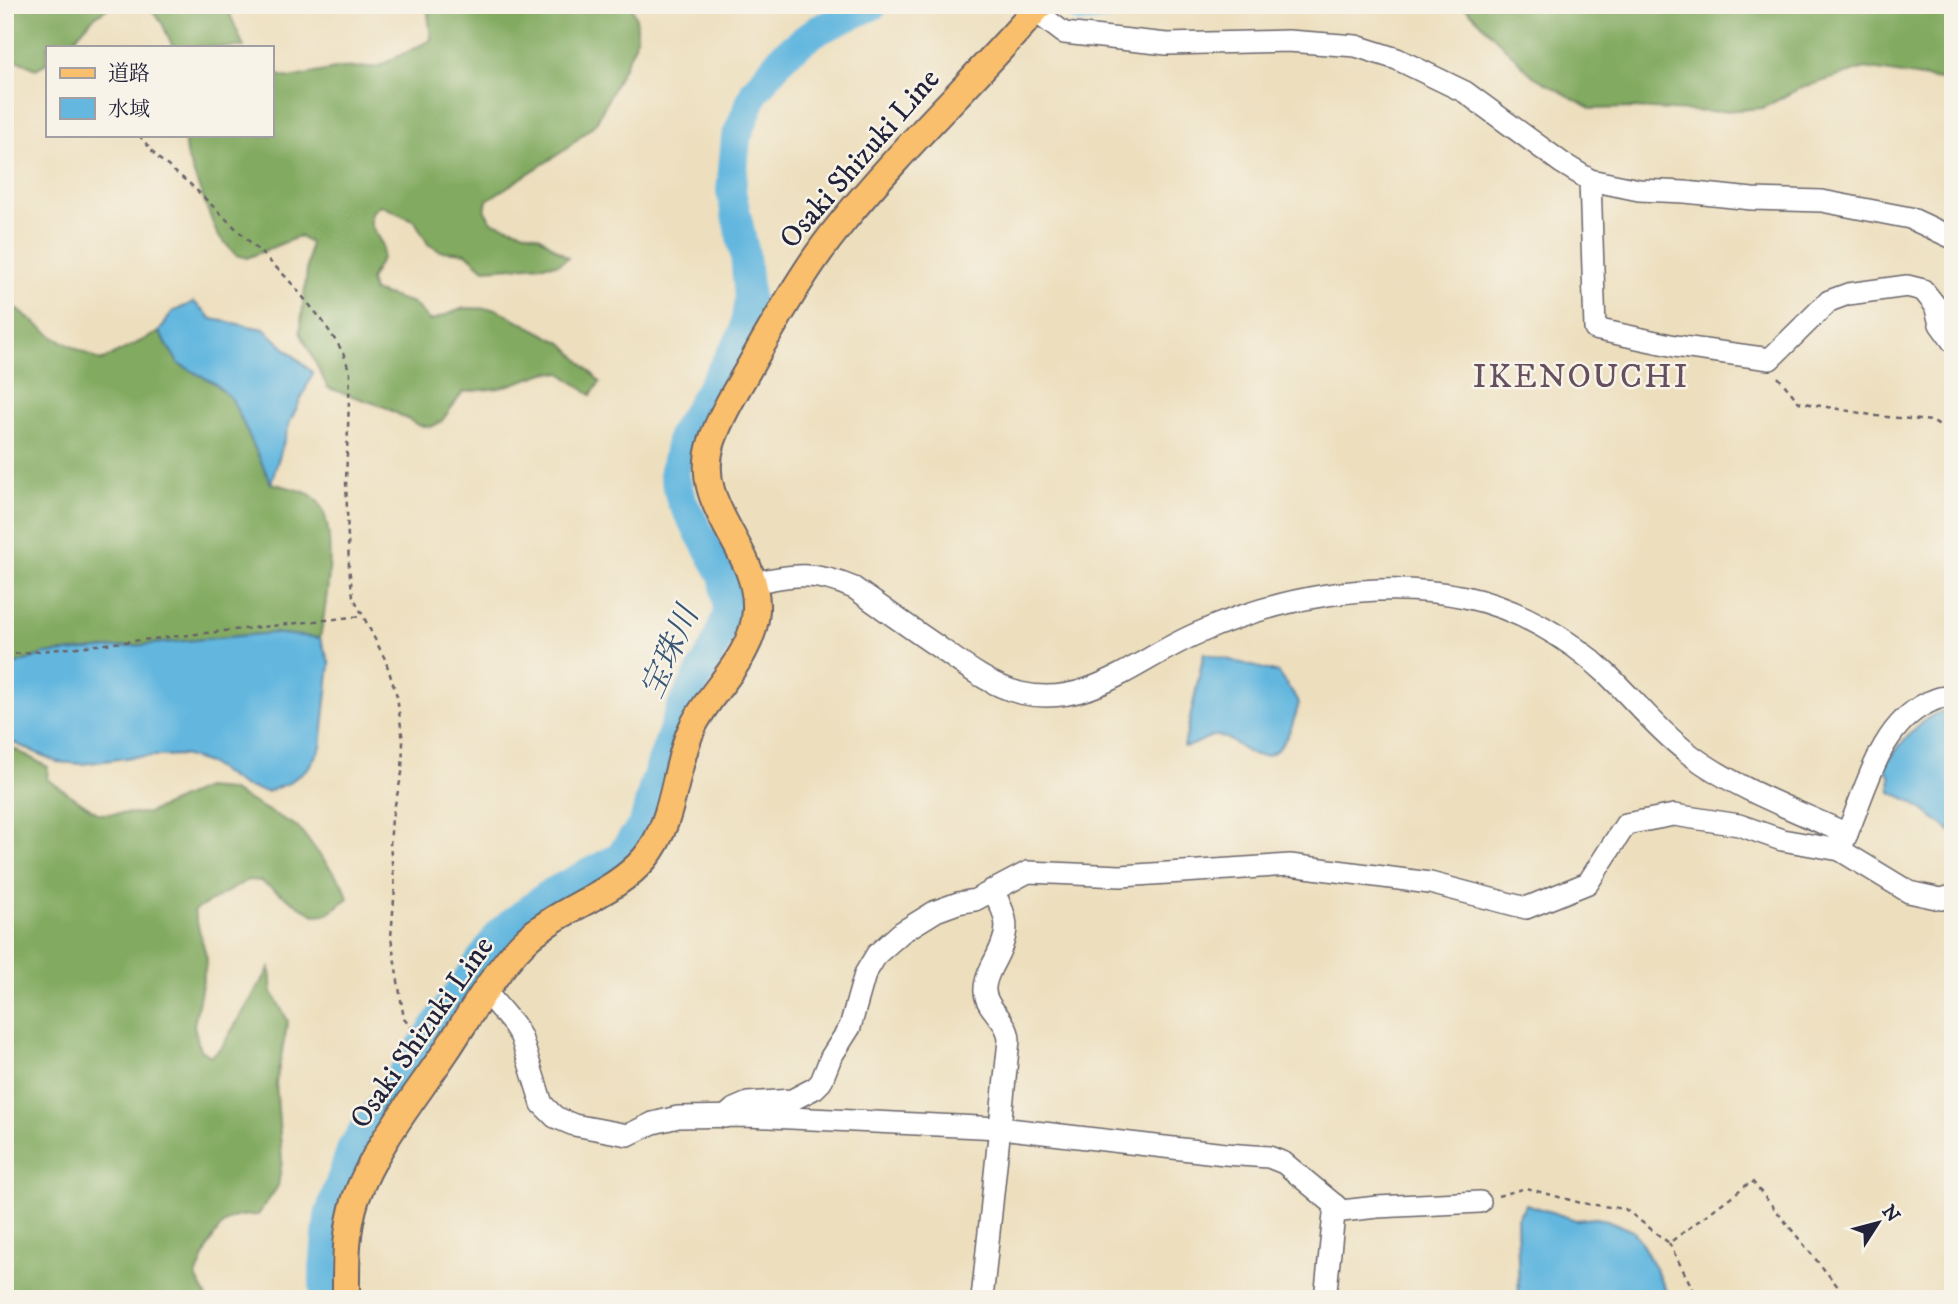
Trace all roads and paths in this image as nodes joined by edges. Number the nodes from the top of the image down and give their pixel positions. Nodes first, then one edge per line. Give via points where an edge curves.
1 (1038, 8) edge
2 (140, 136) edge
3 (1590, 180) junction
4 (1953, 238) edge
5 (1953, 342) edge
6 (1770, 359) junction
7 (1953, 435) edge
8 (753, 583) junction
9 (362, 616) junction
10 (5, 655) edge
11 (1953, 698) edge
12 (1843, 842) junction
13 (992, 890) junction
14 (1953, 897) edge
15 (485, 991) junction
16 (435, 1045) dead end
17 (725, 1116) junction
18 (1000, 1128) junction
19 (1480, 1202) joint
20 (1335, 1205) junction
21 (1669, 1243) junction
22 (346, 1299) edge
23 (982, 1299) edge
24 (1325, 1299) edge
25 (1698, 1299) edge
26 (1848, 1299) edge

1 - 3 street via 1064,33 1167,44 1287,41 1356,46 1397,59 1465,92
1 - 8 main road, Osaki Shizuki Line via 838,227 799,280 725,410 711,445 708,481 719,515 743,554
2 - 9 path via 287,278 342,352 350,373 345,481 349,568
3 - 4 street via 1639,190 1822,201 1910,218
3 - 6 street via 1595,329
5 - 6 street via 1923,290 1907,286 1829,301
6 - 7 path via 1799,402 1933,421
8 - 12 street via 806,574 838,581 986,679 1043,697 1097,686 1194,635 1286,604 1383,590 1464,596 1509,610 1561,638 1607,674 1673,741 1734,783
8 - 15 main road, Osaki Shizuki Line via 756,611 748,644 693,727 662,830 645,858 621,880 523,943
9 - 10 path
9 - 16 path via 397,696 402,730 402,773 390,846 395,887 391,937 404,1019
11 - 12 street via 1942,696 1910,712 1881,750
12 - 13 street via 1782,840 1739,825 1674,815 1626,824 1588,883 1526,908 1430,884 1290,865 1121,876 1028,872
12 - 14 street via 1909,891 1941,899
13 - 17 street via 936,911 877,954 864,974 850,1027 821,1082 807,1094 792,1100 748,1103
13 - 18 street via 1006,919 1005,940 985,988 987,1000 1009,1031
15 - 17 street via 518,1031 538,1098 555,1117 628,1135 668,1118
15 - 22 main road, Osaki Shizuki Line via 374,1156 345,1241
17 - 18 street
18 - 20 street via 1269,1157 1284,1163
18 - 23 street
19 - 20 street via 1342,1211
19 - 21 path via 1526,1188 1625,1209
20 - 24 street
21 - 25 path
21 - 26 path via 1752,1181

